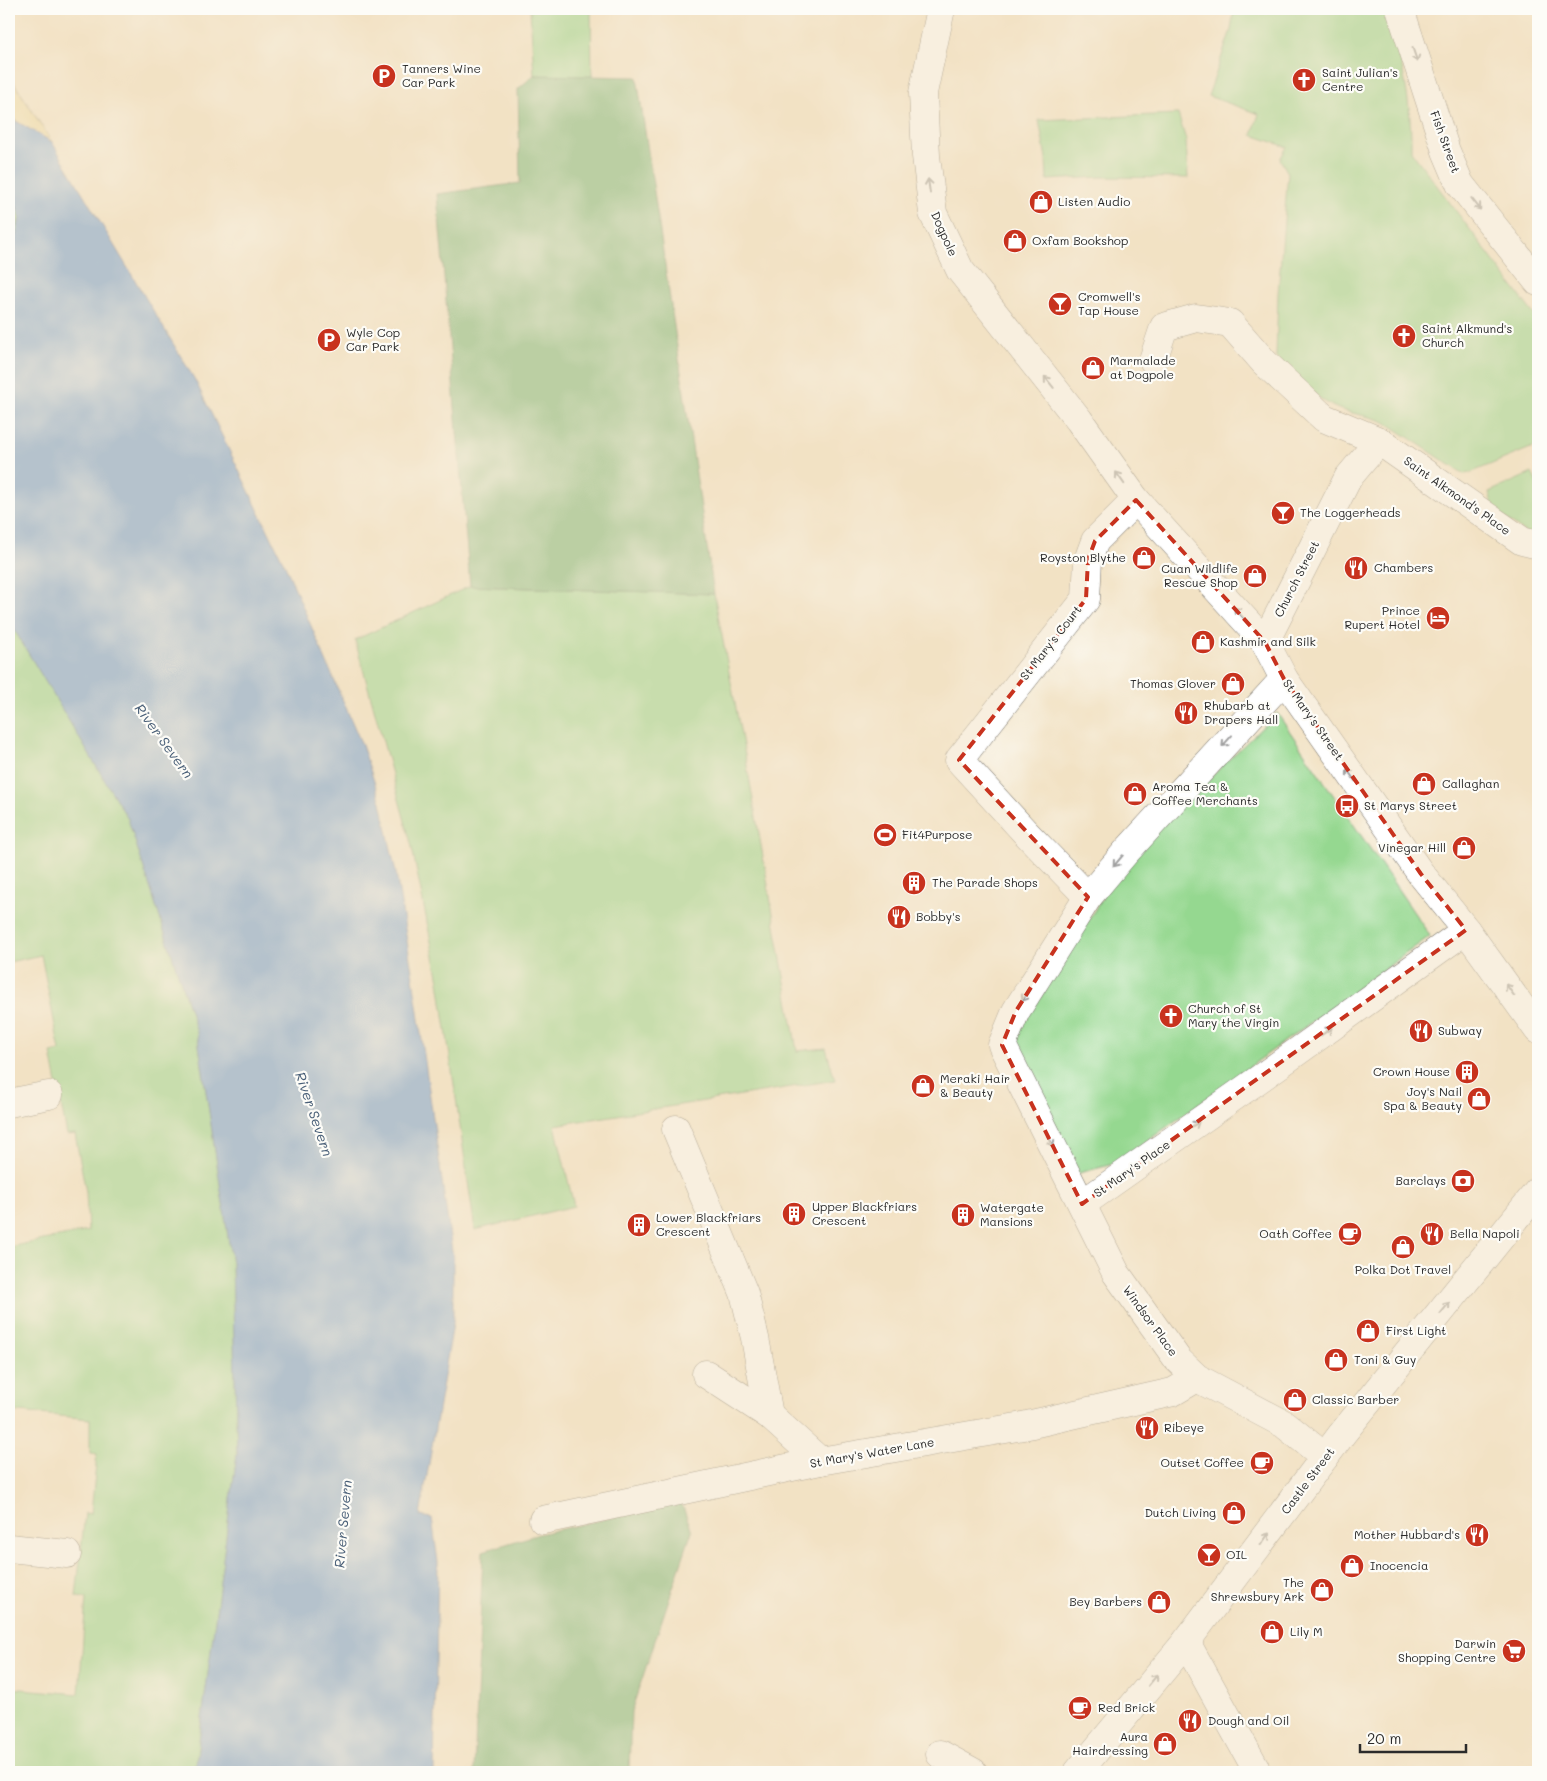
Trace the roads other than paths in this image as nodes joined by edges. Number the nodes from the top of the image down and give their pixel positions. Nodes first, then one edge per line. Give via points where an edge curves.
1 (941, 9) edge
2 (1400, 9) edge
3 (1538, 282) edge
4 (1153, 360) dead end
5 (1079, 420) joint
6 (1379, 441) junction
7 (1136, 500) junction
8 (1538, 545) edge
9 (1265, 642) junction
10 (1284, 679) junction
11 (1088, 897) junction
12 (1466, 930) junction
13 (1538, 1030) edge
14 (49, 1095) dead end
15 (9, 1103) edge
16 (676, 1129) dead end
17 (1538, 1191) edge
18 (1082, 1204) junction
19 (706, 1374) dead end
20 (1197, 1378) junction
21 (769, 1415) junction
22 (1326, 1457) junction
23 (820, 1461) junction
24 (543, 1520) dead end
25 (9, 1548) edge
26 (68, 1554) dead end
27 (1186, 1642) junction
28 (940, 1754) dead end
29 (973, 1772) edge
30 (1078, 1772) edge
31 (1256, 1772) edge

5 -> 1 street, Dogpole via 960,270 933,213 923,94
2 -> 3 street, Fish Street via 1446,151 1460,184
4 - 6 street, Saint Alkmond's Place via 1164,327 1196,318 1230,323 1264,362 1324,418
7 -> 5 street, St Mary's Street
6 - 8 street, Saint Alkmond's Place via 1522,540
6 - 9 street, Church Street via 1348,478
9 -> 7 street, St Mary's Street
7 - 11 street, St Mary's Court via 1095,541 1088,560 1086,599 959,760
9 - 10 street, St Mary's Street
10 -> 11 street, St Mary's Place
12 -> 10 street, St Mary's Street via 1421,874
11 -> 18 street, St Mary's Place via 1016,1011 1002,1045
13 -> 12 street, St Mary's Street
18 -> 12 street, St Mary's Place
14 - 15 street
16 - 21 street via 744,1293
22 -> 17 street, Castle Street
18 - 20 street, Windsor Place via 1116,1273 1178,1360
19 - 21 street
20 - 22 street, Windsor Place via 1284,1424
20 - 23 street, St Mary's Water Lane via 1173,1392 1023,1426
21 - 23 street
27 -> 22 street, Castle Street
23 - 24 street, St Mary's Water Lane
25 - 26 street
30 -> 27 street, Castle Street
27 - 31 street
28 - 29 street

